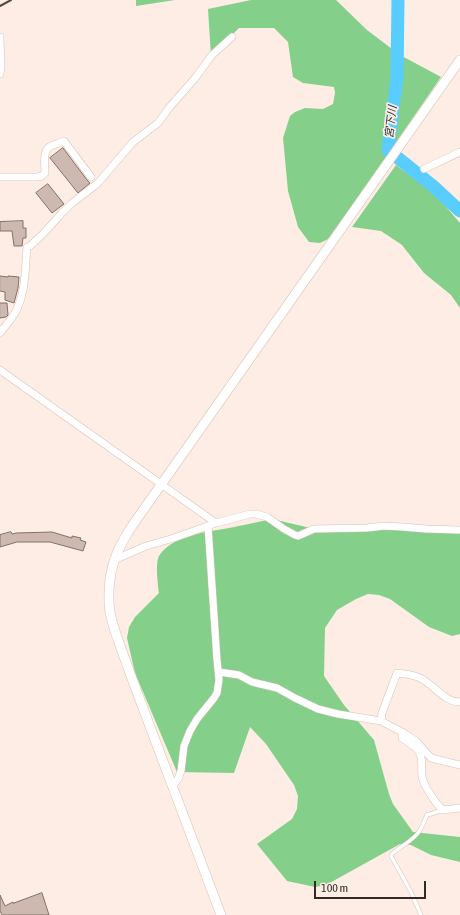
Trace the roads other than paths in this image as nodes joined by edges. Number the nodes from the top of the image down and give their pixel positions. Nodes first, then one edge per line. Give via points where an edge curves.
1 (0, 37) edge
2 (232, 37) dead end
3 (460, 60) edge
4 (0, 74) edge
5 (460, 152) edge
6 (424, 169) dead end
7 (0, 177) edge
8 (91, 177) dead end
9 (0, 333) edge
10 (0, 370) edge
11 (161, 484) junction
12 (216, 523) junction
13 (208, 526) junction
14 (460, 530) edge
15 (114, 560) junction
16 (219, 672) junction
17 (460, 702) edge
18 (381, 721) junction
19 (402, 732) junction
20 (460, 765) edge
21 (173, 786) junction
22 (460, 808) edge
23 (443, 810) junction
24 (221, 915) edge
25 (421, 915) edge

1 - 4 street
2 - 9 street via 212,56 158,123 133,142 98,183 71,204 27,247 20,300
3 - 11 street
5 - 6 street
7 - 8 street via 42,176 45,173 45,152 53,145 64,141
10 - 11 street
11 - 12 street
11 - 15 street via 122,541
12 - 13 street
12 - 14 street via 256,514 267,517 284,530 298,536 314,529 384,526
13 - 15 street via 146,546
13 - 16 street
15 - 21 street via 108,588 111,620
16 - 18 street via 239,675 252,682 277,688 318,709
16 - 21 street via 217,693 196,719 190,731 184,746 181,771
17 - 18 street via 447,698 415,675 397,673
18 - 19 street
19 - 20 street via 416,741 431,758
19 - 23 street via 402,738 421,755 422,777 435,802
21 - 24 street
22 - 23 street
23 - 25 lane via 427,815 414,838 391,856

